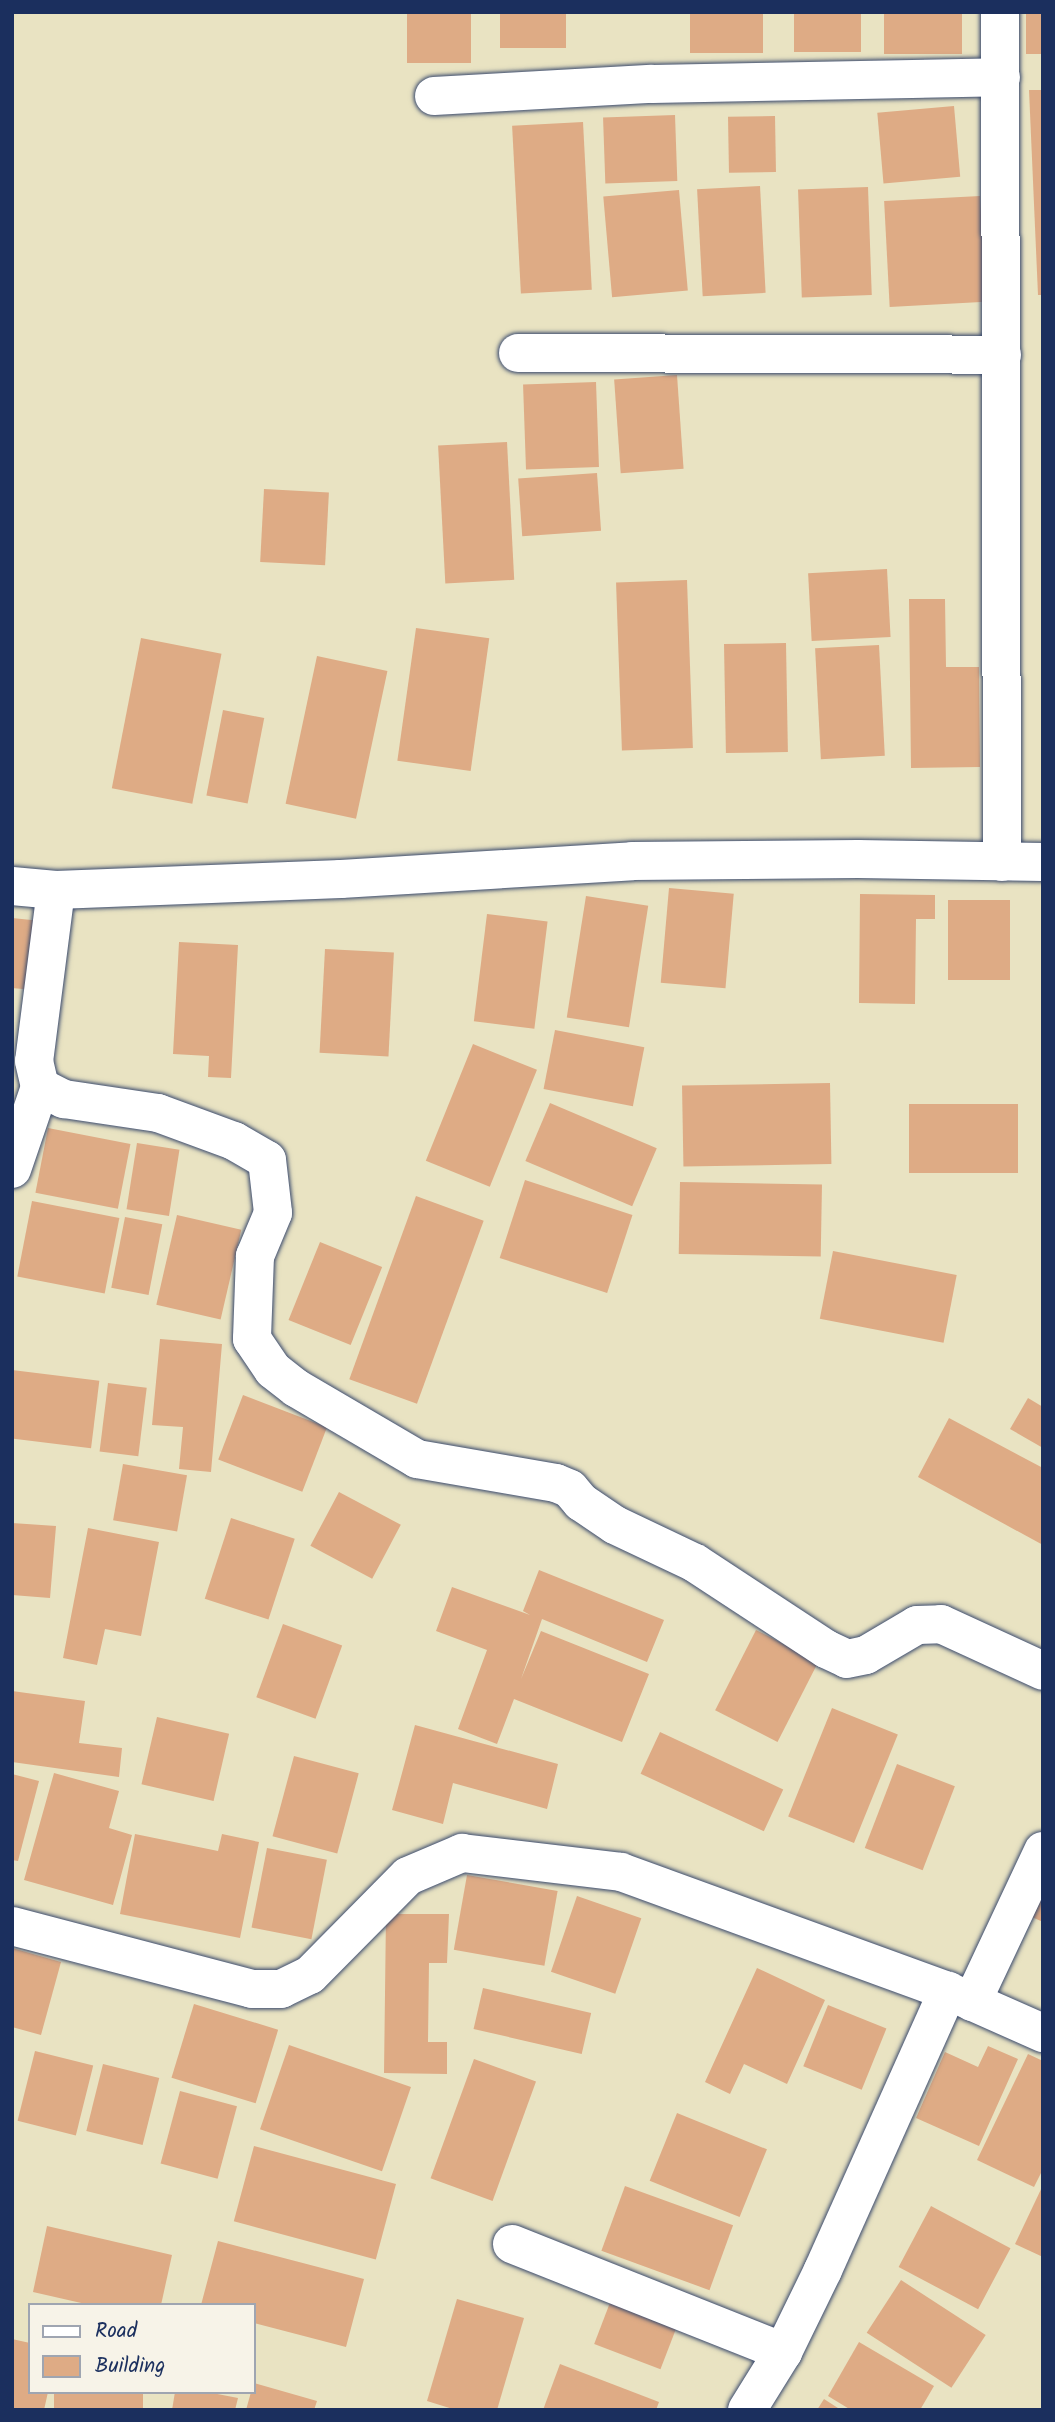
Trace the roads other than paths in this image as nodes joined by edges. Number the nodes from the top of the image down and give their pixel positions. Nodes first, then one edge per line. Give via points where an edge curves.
1 (1000, 12) edge
2 (1001, 77) junction
3 (434, 96) dead end
4 (518, 354) dead end
5 (1002, 355) junction
6 (1002, 862) junction
7 (1043, 862) edge
8 (12, 886) edge
9 (56, 890) junction
10 (40, 1087) junction
11 (12, 1169) edge
12 (1043, 1671) edge
13 (1043, 1851) edge
14 (12, 1926) edge
15 (960, 1997) junction
16 (1043, 2033) edge
17 (512, 2244) dead end
18 (783, 2352) junction
19 (747, 2410) edge

1 - 2 street
2 - 3 street via 652,85
2 - 5 street
4 - 5 street
5 - 6 street
6 - 7 street
6 - 9 street via 632,861
8 - 9 street
9 - 10 street via 34,1061
10 - 11 street
10 - 12 street via 64,1099 158,1113 234,1141 267,1160 273,1213 255,1256 252,1339 272,1370 296,1388 417,1459 570,1489 581,1503 615,1525 695,1563 847,1659 866,1655 917,1625 941,1624
13 - 15 street
14 - 15 street via 251,1989 281,1989 310,1975 408,1876 462,1853 621,1872
15 - 16 street
15 - 18 street
17 - 18 street
18 - 19 street

